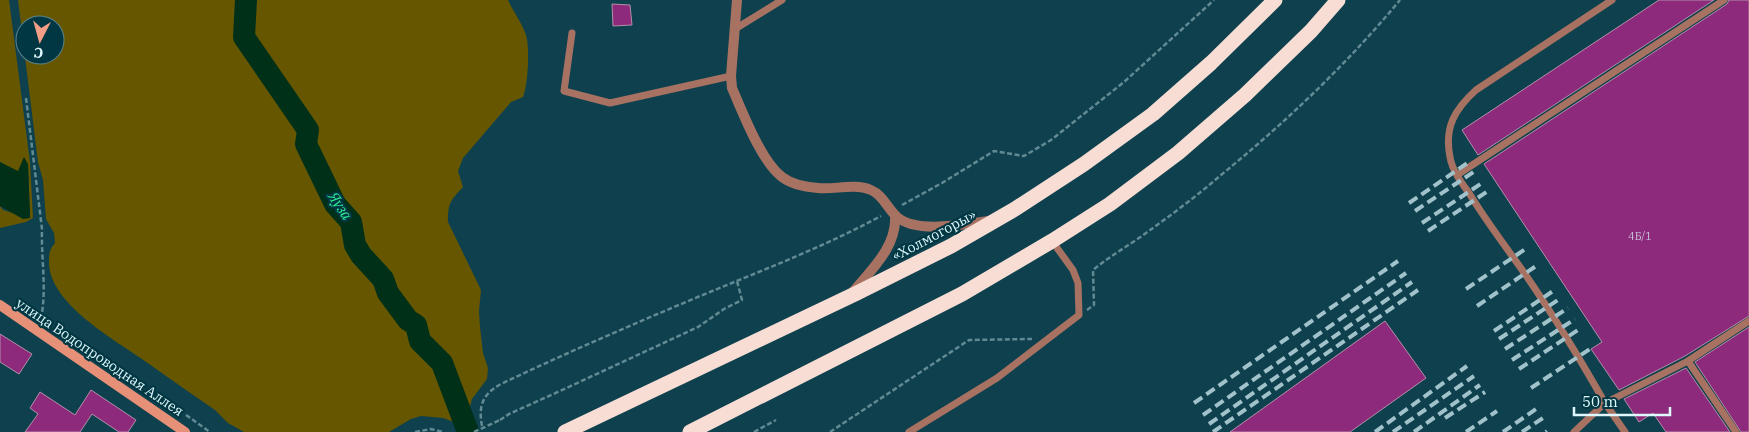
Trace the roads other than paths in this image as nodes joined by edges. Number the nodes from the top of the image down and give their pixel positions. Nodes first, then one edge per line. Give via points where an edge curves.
1 (737, 0) edge
2 (782, 0) edge
3 (1275, 0) edge
4 (1338, 0) edge
5 (1612, 0) edge
6 (1724, 0) edge
7 (735, 29) junction
8 (572, 33) dead end
9 (731, 76) junction
10 (1457, 175) junction
11 (894, 213) junction
12 (995, 221) junction
13 (1052, 241) junction
14 (849, 297) junction
15 (0, 305) edge
16 (1749, 321) edge
17 (1688, 361) junction
18 (1605, 403) junction
19 (178, 430) edge
20 (565, 432) edge
21 (690, 432) edge
22 (909, 432) edge
23 (1574, 432) edge
24 (1625, 432) edge
25 (1736, 432) edge

1 - 7 street
2 - 7 lane
3 - 12 highway, «Холмогоры» via 1153,114 1084,164
4 - 13 highway via 1245,95 1178,153 1110,204
5 - 10 lane via 1463,101 1456,110 1449,134 1450,159
6 - 10 lane
7 - 9 street
8 - 9 lane via 564,91 610,103
9 - 11 street via 732,88 759,145 782,177 818,188 870,190 885,200
10 - 18 lane via 1558,322
11 - 12 street via 902,220 930,227
11 - 14 street via 896,225 892,241
12 - 14 highway, «Холмогоры»
13 - 21 highway via 962,294
13 - 22 lane via 1073,270 1078,283 1079,315 997,378
14 - 20 highway, «Холмогоры»
15 - 19 street, улица Водопроводная Аллея
16 - 17 lane
17 - 18 lane
17 - 25 lane
18 - 23 lane
18 - 24 lane

